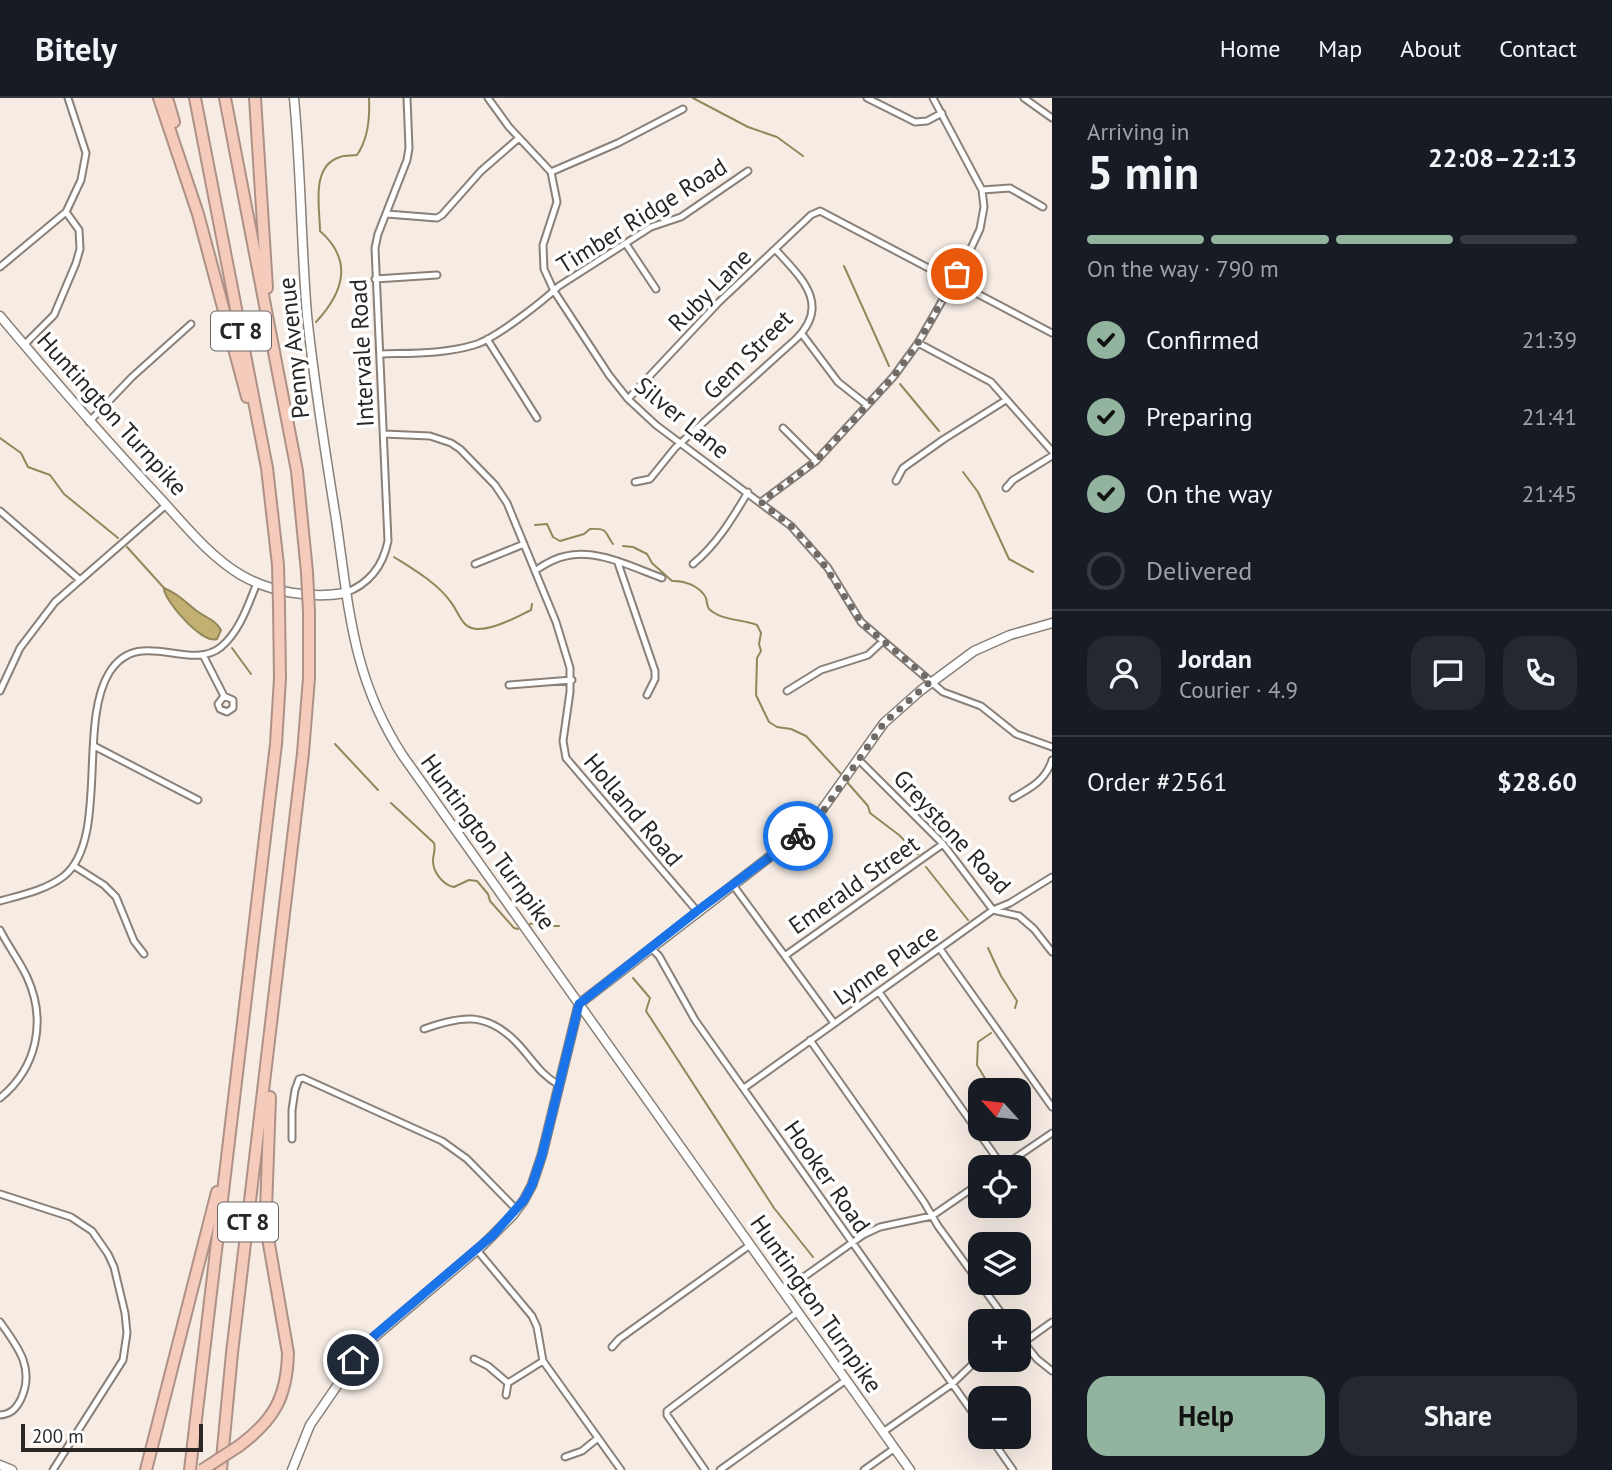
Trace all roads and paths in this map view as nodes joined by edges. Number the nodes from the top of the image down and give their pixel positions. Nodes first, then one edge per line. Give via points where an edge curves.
1 (68, 98) edge
2 (159, 98) edge
3 (167, 98) edge
4 (195, 98) edge
5 (225, 98) edge
6 (255, 98) edge
7 (294, 98) edge
8 (407, 98) edge
9 (488, 98) edge
10 (867, 98) edge
11 (933, 98) edge
12 (1024, 98) edge
13 (683, 109) dead end
14 (942, 113) junction
15 (1052, 118) edge
16 (519, 138) junction
17 (748, 171) dead end
18 (551, 172) junction
19 (982, 190) junction
20 (1043, 207) dead end
21 (66, 212) junction
22 (198, 214) junction
23 (387, 214) junction
24 (626, 244) junction
25 (776, 250) junction
26 (0, 267) edge
27 (437, 275) dead end
28 (375, 279) junction
29 (954, 281) junction
30 (656, 289) dead end
31 (554, 291) junction
32 (0, 316) edge
33 (191, 324) dead end
34 (1052, 333) edge
35 (802, 334) junction
36 (487, 339) junction
37 (918, 343) junction
38 (24, 345) junction
39 (272, 350) junction
40 (381, 354) junction
41 (628, 398) junction
42 (1006, 400) junction
43 (867, 405) junction
44 (537, 418) dead end
45 (89, 422) junction
46 (783, 428) dead end
47 (384, 434) junction
48 (681, 443) junction
49 (1052, 453) edge
50 (816, 461) junction
51 (267, 468) junction
52 (896, 481) dead end
53 (635, 482) dead end
54 (1006, 488) dead end
55 (748, 492) junction
56 (761, 502) junction
57 (166, 505) junction
58 (0, 511) edge
59 (524, 544) junction
60 (618, 563) junction
61 (475, 564) dead end
62 (693, 564) dead end
63 (536, 570) junction
64 (662, 578) dead end
65 (80, 580) junction
66 (257, 583) junction
67 (345, 593) junction
68 (1052, 623) edge
69 (883, 640) junction
70 (203, 655) junction
71 (572, 680) junction
72 (931, 681) junction
73 (509, 685) dead end
74 (0, 690) edge
75 (787, 691) dead end
76 (646, 695) dead end
77 (224, 696) dead end
78 (94, 746) junction
79 (1052, 747) edge
80 (859, 759) junction
81 (1052, 760) edge
82 (1013, 798) dead end
83 (198, 800) dead end
84 (943, 844) junction
85 (74, 866) junction
86 (1052, 877) edge
87 (733, 885) junction
88 (0, 901) edge
89 (993, 910) junction
90 (697, 911) junction
91 (0, 930) edge
92 (651, 948) junction
93 (940, 949) junction
94 (1052, 952) edge
95 (144, 954) dead end
96 (786, 955) junction
97 (278, 974) junction
98 (879, 992) junction
99 (579, 1004) junction
100 (834, 1023) junction
101 (424, 1029) dead end
102 (810, 1040) junction
103 (239, 1061) junction
104 (559, 1085) junction
105 (744, 1088) junction
106 (0, 1098) edge
107 (1052, 1107) edge
108 (1052, 1133) edge
109 (292, 1139) dead end
110 (994, 1155) edge
111 (1020, 1155) edge
112 (968, 1191) edge
113 (0, 1194) edge
114 (517, 1210) junction
115 (932, 1216) junction
116 (852, 1242) junction
117 (750, 1245) junction
118 (477, 1250) junction
119 (784, 1292) junction
120 (995, 1309) edge
121 (798, 1312) junction
122 (0, 1322) edge
123 (1052, 1322) edge
124 (1031, 1337) edge
125 (612, 1347) dead end
126 (1031, 1351) edge
127 (474, 1359) dead end
128 (543, 1362) junction
129 (968, 1369) edge
130 (1052, 1371) edge
131 (846, 1380) junction
132 (508, 1383) junction
133 (952, 1384) junction
134 (506, 1395) dead end
135 (968, 1406) edge
136 (0, 1415) edge
137 (883, 1432) junction
138 (598, 1438) junction
139 (895, 1448) junction
140 (998, 1449) edge
141 (565, 1457) dead end
142 (0, 1465) edge
143 (12, 1470) edge
144 (52, 1470) edge
145 (146, 1470) edge
146 (190, 1470) edge
147 (202, 1470) edge
148 (221, 1470) edge
149 (292, 1470) edge
150 (621, 1470) edge
151 (705, 1470) edge
152 (720, 1470) edge
153 (864, 1470) edge
154 (910, 1470) edge
155 (1013, 1470) edge

1 - 21 street via 86,153 81,180
2 - 22 highway
3 - 22 highway
4 - 51 highway, CT 8
5 - 39 highway, CT 8
6 - 39 highway
7 - 67 main road, Penny Avenue via 307,317
8 - 23 street, Intervale Road via 407,160
9 - 16 street
10 - 14 street via 915,122
11 - 14 street
12 - 15 street
13 - 18 street
14 - 19 street
16 - 18 street
16 - 23 street via 437,218
17 - 24 street, Timber Ridge Road via 681,217 655,225
18 - 31 street, Silver Lane via 557,202 542,261
19 - 20 street via 1010,188
19 - 29 street via 980,229
21 - 26 street
21 - 38 street via 79,230 76,263 54,316
22 - 51 highway
23 - 28 street, Intervale Road via 376,242
24 - 30 street
24 - 31 street, Timber Ridge Road
25 - 29 street, Ruby Lane via 820,211
25 - 35 street, Gem Street via 809,290 811,309
25 - 41 street, Ruby Lane via 719,302
27 - 28 street
28 - 40 street, Intervale Road
29 - 34 street
29 - 37 street
31 - 36 street, Timber Ridge Road
31 - 41 street, Silver Lane
32 - 38 main road, Huntington Turnpike
33 - 45 street
35 - 43 street via 838,382
35 - 48 street, Gem Street
36 - 40 street, Timber Ridge Road via 447,351
36 - 44 street
37 - 42 street via 985,378
37 - 43 street
38 - 45 main road, Huntington Turnpike
39 - 97 highway, CT 8, bridge via 297,471 309,612 303,753
40 - 47 street, Intervale Road
41 - 48 street, Silver Lane
42 - 49 street
42 - 52 street via 903,468
43 - 50 street
45 - 57 main road, Huntington Turnpike
46 - 50 street
47 - 59 street, Holland Road via 438,437 460,449 502,494
47 - 67 street, Intervale Road via 389,516 386,551 369,579
48 - 53 street, Gem Street via 650,479
48 - 55 street, Silver Lane
49 - 54 street
50 - 56 street
51 - 103 highway, CT 8, bridge via 278,565 281,667
55 - 56 street, Silver Lane
55 - 62 street via 714,544
56 - 69 street, Silver Lane via 815,551 853,613
57 - 65 street
57 - 66 main road, Huntington Turnpike via 221,562
58 - 65 street
59 - 61 street
59 - 63 street, Holland Road
60 - 63 street via 568,555
60 - 64 street
60 - 76 street via 655,671
63 - 71 street, Holland Road
65 - 74 street via 55,603 20,648
66 - 67 main road, Huntington Turnpike via 292,592
66 - 70 street via 231,636 219,649
67 - 99 main road, Huntington Turnpike via 362,674 387,730
68 - 72 main road via 986,645
69 - 72 street, Silver Lane
69 - 75 street via 868,654 821,670
70 - 77 street
70 - 78 street via 140,651 117,663 102,686
71 - 73 street
71 - 90 street, Holland Road via 563,741 566,758
72 - 79 street, Silver Lane via 943,692 981,706 1016,734
72 - 80 main road via 884,723
78 - 83 street
78 - 85 street via 85,836
80 - 84 street, Greystone Road
80 - 87 main road via 811,825
81 - 82 street via 1048,772 1033,787
84 - 89 street, Greystone Road
84 - 96 street, Emerald Street
85 - 88 street via 52,884
85 - 95 street via 116,897
86 - 89 street, Lynne Place
87 - 90 main road
87 - 96 street
89 - 93 street, Lynne Place
89 - 94 street, Greystone Road via 1019,916
90 - 92 main road
91 - 106 street via 27,976 38,1022 25,1071
92 - 99 main road
92 - 105 street, Hooker Road
93 - 98 street, Lynne Place
93 - 107 street
96 - 100 street
97 - 147 highway, bridge via 266,1210 288,1369 271,1416 256,1433
97 - 148 highway, CT 8
98 - 100 street, Lynne Place
98 - 110 street
99 - 104 main road
99 - 117 main road, Huntington Turnpike
100 - 102 street, Lynne Place
101 - 104 street via 461,1018 485,1023 516,1041 534,1065
102 - 105 street, Lynne Place
102 - 115 street
103 - 145 highway via 218,1186
103 - 146 highway, CT 8
104 - 114 main road via 537,1173
105 - 116 street, Hooker Road
108 - 111 street
109 - 114 street via 295,1090 303,1078 442,1141 467,1159
112 - 115 street
113 - 144 street via 71,1217 92,1231 114,1267 125,1313 123,1360
114 - 118 main road
115 - 116 street via 880,1227
115 - 120 street
116 - 119 street
116 - 133 street, Hooker Road
117 - 119 main road, Huntington Turnpike
117 - 125 street
118 - 128 street via 532,1316
118 - 149 main road via 365,1345 310,1425
119 - 121 main road, Huntington Turnpike
121 - 131 main road, Huntington Turnpike
121 - 151 street via 670,1406 667,1415
122 - 136 street via 22,1353 27,1381 16,1407
123 - 124 street
126 - 130 street
127 - 132 street
128 - 132 street
128 - 138 street
129 - 133 street
131 - 137 main road, Huntington Turnpike
131 - 152 street
132 - 134 street
133 - 135 street, Hooker Road
133 - 137 street
137 - 139 main road, Huntington Turnpike
138 - 141 street
138 - 150 street
139 - 153 street
139 - 154 main road, Huntington Turnpike
140 - 155 street
142 - 143 main road

